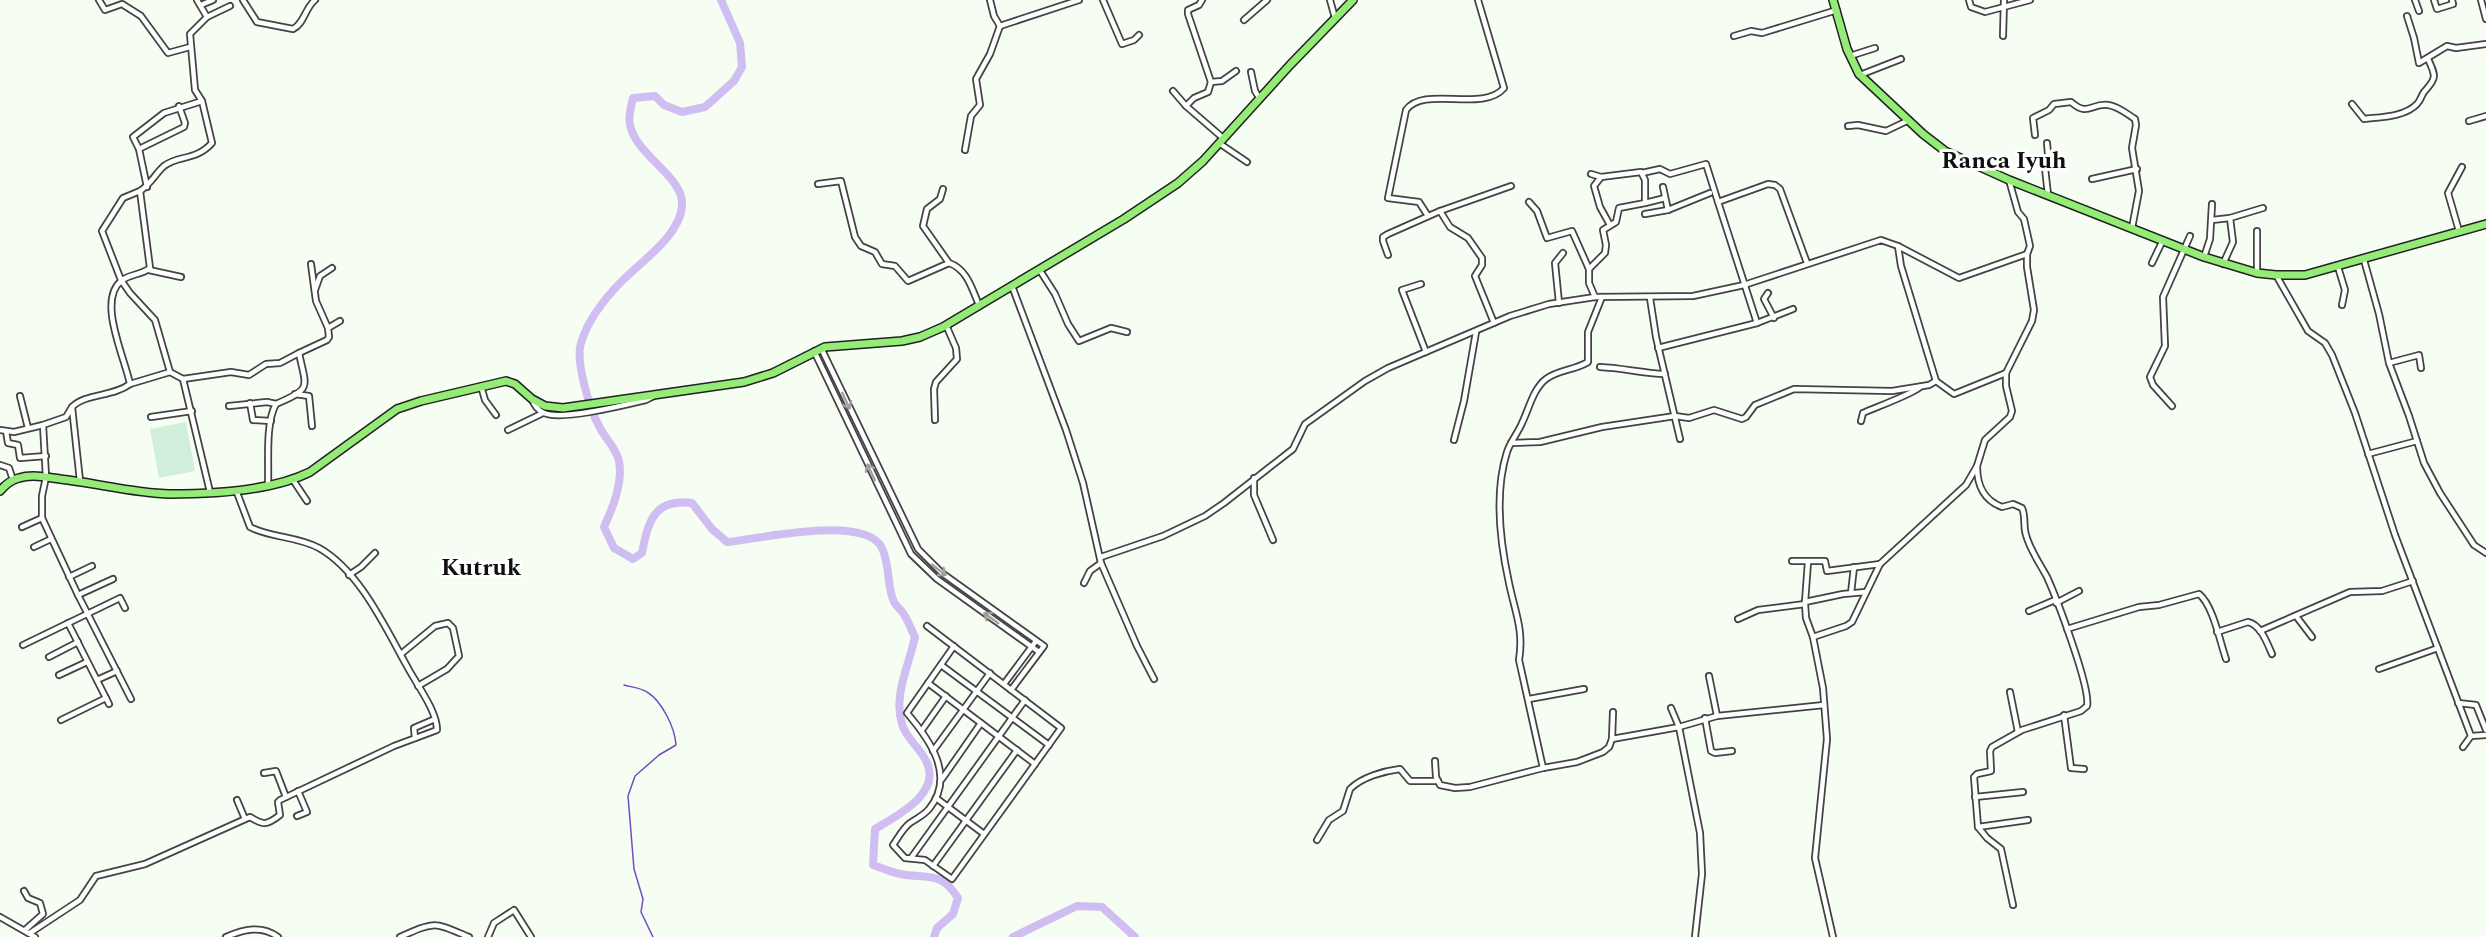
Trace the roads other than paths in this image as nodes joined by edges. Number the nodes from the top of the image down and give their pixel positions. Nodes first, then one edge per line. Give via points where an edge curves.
1 (99, 0) edge
2 (213, 0) edge
3 (243, 0) edge
4 (315, 0) edge
5 (990, 0) edge
6 (1079, 0) edge
7 (1103, 0) edge
8 (1202, 0) edge
9 (1330, 0) edge
10 (1353, 0) edge
11 (1478, 0) edge
12 (1833, 0) edge
13 (1969, 0) edge
14 (2004, 0) edge
15 (2030, 0) edge
16 (2415, 0) edge
17 (2434, 0) edge
18 (2452, 0) edge
19 (2481, 0) edge
20 (1264, 1) edge
21 (199, 2) edge
22 (308, 2) edge
23 (230, 6) dead end
24 (2005, 8) junction
25 (1837, 10) junction
26 (2419, 11) dead end
27 (2407, 16) dead end
28 (207, 17) junction
29 (1335, 18) junction
30 (2486, 19) edge
31 (1244, 20) dead end
32 (1000, 26) junction
33 (1139, 35) dead end
34 (1734, 36) dead end
35 (2003, 36) dead end
36 (2486, 44) edge
37 (190, 47) junction
38 (1875, 48) dead end
39 (1850, 56) junction
40 (1901, 59) dead end
41 (2428, 59) junction
42 (1236, 70) dead end
43 (1251, 72) dead end
44 (1860, 75) junction
45 (1211, 82) junction
46 (1173, 91) dead end
47 (1260, 99) junction
48 (202, 101) junction
49 (2352, 104) dead end
50 (179, 106) junction
51 (1186, 106) junction
52 (2486, 116) edge
53 (1909, 120) junction
54 (2469, 121) dead end
55 (1848, 126) dead end
56 (2035, 135) dead end
57 (1221, 140) junction
58 (2047, 143) dead end
59 (139, 149) junction
60 (965, 150) dead end
61 (1247, 162) dead end
62 (2462, 167) dead end
63 (2137, 169) junction
64 (1642, 173) junction
65 (1591, 174) dead end
66 (1602, 177) junction
67 (2092, 179) dead end
68 (2009, 180) junction
69 (818, 184) dead end
70 (1511, 186) dead end
71 (147, 187) junction
72 (1663, 187) dead end
73 (943, 189) dead end
74 (140, 191) junction
75 (1710, 193) dead end
76 (2048, 195) junction
77 (1665, 198) junction
78 (1529, 202) dead end
79 (1718, 202) junction
80 (1645, 203) junction
81 (2212, 204) dead end
82 (2263, 208) dead end
83 (1668, 210) junction
84 (1440, 211) junction
85 (1645, 214) dead end
86 (1428, 216) junction
87 (2230, 218) junction
88 (2212, 220) junction
89 (2486, 224) edge
90 (1610, 225) junction
91 (2132, 228) junction
92 (2258, 231) dead end
93 (2459, 231) junction
94 (2190, 236) dead end
95 (2162, 242) junction
96 (1898, 246) junction
97 (2185, 250) junction
98 (1563, 254) dead end
99 (1388, 255) dead end
100 (2027, 255) junction
101 (2204, 257) junction
102 (2364, 260) junction
103 (949, 263) junction
104 (1807, 263) junction
105 (2152, 263) dead end
106 (311, 264) dead end
107 (2223, 264) junction
108 (2338, 267) junction
109 (332, 268) dead end
110 (1039, 269) junction
111 (1588, 269) junction
112 (149, 270) junction
113 (2257, 273) junction
114 (2276, 275) junction
115 (181, 277) dead end
116 (121, 280) junction
117 (1422, 284) dead end
118 (1744, 285) junction
119 (1012, 286) junction
120 (314, 293) junction
121 (1768, 293) dead end
122 (1595, 297) junction
123 (1602, 297) junction
124 (1650, 298) junction
125 (1559, 303) junction
126 (980, 304) junction
127 (2342, 305) dead end
128 (1793, 309) dead end
129 (1774, 318) junction
130 (340, 321) dead end
131 (1494, 323) junction
132 (1757, 323) junction
133 (946, 325) junction
134 (328, 328) junction
135 (1127, 332) dead end
136 (1476, 332) junction
137 (1658, 348) junction
138 (817, 350) junction
139 (1426, 352) junction
140 (299, 353) junction
141 (2389, 363) junction
142 (1600, 367) dead end
143 (2421, 368) dead end
144 (170, 372) junction
145 (2006, 373) junction
146 (1665, 374) junction
147 (183, 379) junction
148 (1936, 381) junction
149 (130, 384) junction
150 (481, 386) junction
151 (1920, 387) junction
152 (295, 394) junction
153 (20, 396) dead end
154 (532, 399) junction
155 (250, 403) junction
156 (276, 404) junction
157 (230, 406) dead end
158 (594, 406) junction
159 (2172, 406) dead end
160 (72, 407) junction
161 (192, 411) junction
162 (543, 413) junction
163 (496, 415) dead end
164 (1675, 416) junction
165 (151, 417) dead end
166 (935, 420) dead end
167 (271, 421) junction
168 (1861, 421) dead end
169 (44, 425) junction
170 (312, 426) dead end
171 (28, 428) junction
172 (508, 430) dead end
173 (3, 431) edge
174 (1680, 439) dead end
175 (1454, 440) dead end
176 (2417, 441) junction
177 (1511, 443) junction
178 (2368, 454) junction
179 (46, 456) junction
180 (0, 465) edge
181 (1977, 466) junction
182 (46, 477) junction
183 (1254, 478) junction
184 (13, 480) junction
185 (293, 480) junction
186 (80, 481) junction
187 (268, 485) junction
188 (236, 489) junction
189 (0, 491) edge
190 (210, 492) junction
191 (307, 501) dead end
192 (42, 518) junction
193 (22, 527) dead end
194 (51, 538) junction
195 (1273, 540) dead end
196 (34, 547) dead end
197 (375, 553) dead end
198 (2486, 553) edge
199 (1101, 560) junction
200 (1792, 561) dead end
201 (1808, 562) junction
202 (1880, 564) junction
203 (92, 566) dead end
204 (1854, 567) junction
205 (349, 575) junction
206 (69, 577) junction
207 (113, 579) dead end
208 (2413, 581) junction
209 (1084, 582) dead end
210 (2079, 591) dead end
211 (1866, 592) junction
212 (1851, 593) junction
213 (78, 595) junction
214 (2055, 601) junction
215 (1805, 603) junction
216 (125, 608) dead end
217 (2029, 611) dead end
218 (88, 614) junction
219 (2296, 616) junction
220 (1738, 619) dead end
221 (68, 623) junction
222 (927, 626) dead end
223 (2067, 629) junction
224 (2260, 631) junction
225 (2217, 632) junction
226 (1813, 637) junction
227 (2312, 637) dead end
228 (1036, 641) junction
229 (78, 642) junction
230 (23, 645) dead end
231 (954, 646) junction
232 (1032, 647) junction
233 (2438, 648) junction
234 (1039, 652) junction
235 (401, 654) junction
236 (2272, 654) dead end
237 (49, 657) dead end
238 (2226, 659) dead end
239 (87, 662) junction
240 (941, 665) junction
241 (2379, 669) dead end
242 (117, 671) junction
243 (990, 673) junction
244 (59, 675) dead end
245 (1709, 676) dead end
246 (1154, 679) dead end
247 (97, 680) junction
248 (928, 683) junction
249 (1004, 684) junction
250 (418, 686) junction
251 (1584, 689) dead end
252 (1011, 690) junction
253 (976, 691) junction
254 (2010, 692) dead end
255 (946, 696) junction
256 (106, 698) junction
257 (131, 699) dead end
258 (1529, 699) junction
259 (1025, 700) junction
260 (2458, 703) junction
261 (109, 704) dead end
262 (1824, 705) junction
263 (1671, 708) dead end
264 (963, 709) junction
265 (1613, 712) dead end
266 (2064, 715) junction
267 (1717, 716) junction
268 (1012, 718) junction
269 (1705, 718) junction
270 (435, 719) junction
271 (61, 720) dead end
272 (981, 723) junction
273 (1679, 727) junction
274 (922, 730) junction
275 (2486, 730) edge
276 (2018, 732) junction
277 (2486, 735) edge
278 (999, 736) junction
279 (2471, 736) junction
280 (415, 738) junction
281 (1612, 739) junction
282 (1049, 745) junction
283 (2463, 747) dead end
284 (1017, 750) junction
285 (933, 751) junction
286 (1732, 751) dead end
287 (1435, 761) dead end
288 (1035, 764) junction
289 (1543, 768) junction
290 (2084, 769) dead end
291 (264, 773) dead end
292 (942, 778) junction
293 (1438, 782) junction
294 (298, 791) junction
295 (2023, 792) dead end
296 (286, 797) junction
297 (1975, 797) junction
298 (936, 798) junction
299 (237, 801) dead end
300 (948, 807) junction
301 (297, 816) dead end
302 (245, 819) junction
303 (2028, 820) dead end
304 (966, 821) junction
305 (1978, 827) junction
306 (984, 834) junction
307 (1317, 840) dead end
308 (911, 858) junction
309 (933, 866) junction
310 (24, 891) dead end
311 (2013, 905) dead end
312 (0, 917) edge
313 (27, 932) junction
314 (35, 937) edge
315 (226, 937) edge
316 (278, 937) edge
317 (400, 937) edge
318 (469, 937) edge
319 (488, 937) edge
320 (531, 937) edge
321 (1695, 937) edge
322 (1833, 937) edge

1 - 37 street via 105,10 119,3 141,16 168,52
2 - 21 street
3 - 22 street via 257,22 291,29 299,26
4 - 22 street
5 - 32 street
6 - 32 street
7 - 33 street via 1122,45
8 - 45 street via 1188,14
9 - 29 street
10 - 29 main road
11 - 86 street via 1504,88 1487,97 1424,100 1407,107 1394,162 1388,198 1419,202
12 - 25 main road
13 - 24 street via 1970,6 1983,11
14 - 24 street
15 - 24 street
16 - 26 street
17 - 18 street via 2437,9 2452,4
19 - 30 street
20 - 31 street
21 - 28 street
23 - 28 street
24 - 35 street
25 - 34 street via 1762,33 1751,31
25 - 39 main road
27 - 41 street via 2418,62
28 - 37 street via 189,34
29 - 47 main road
32 - 60 street via 976,79 980,105 971,116
36 - 41 street via 2447,46
37 - 48 street via 195,90
38 - 39 street
39 - 44 main road
40 - 44 street
41 - 49 street via 2434,78 2420,101 2409,110 2364,119
42 - 45 street via 1222,81
43 - 47 street
44 - 53 main road
45 - 51 street via 1208,92
46 - 51 street
47 - 57 main road
48 - 50 street
48 - 71 street via 212,143 194,156 165,165
50 - 59 street via 154,118 133,137
50 - 59 street via 184,127
51 - 57 street
52 - 54 street
53 - 55 street via 1886,131
53 - 68 main road via 1945,151
56 - 63 street via 2033,118 2053,104 2071,102 2086,110 2112,105 2136,121 2132,148
57 - 61 street
57 - 110 main road via 1178,183
58 - 76 street
59 - 71 street
62 - 93 street via 2448,193
63 - 67 street
63 - 91 street via 2139,196
64 - 66 street
64 - 79 street via 1660,169 1670,174 1706,164
64 - 80 street
65 - 66 street
66 - 90 street via 1594,186
68 - 76 main road
68 - 100 street via 2029,242
69 - 103 street via 841,181 858,242 875,252 882,264 895,266 907,280
70 - 84 street
71 - 74 street
72 - 77 street
73 - 103 street via 940,199 927,209 923,226
74 - 112 street
74 - 116 street via 123,198 102,227
75 - 83 street
76 - 91 main road
77 - 80 street
77 - 83 street
78 - 111 street via 1537,211 1547,238 1572,231
79 - 104 street via 1775,185 1780,189
79 - 118 street
80 - 90 street via 1621,207 1617,220
81 - 88 street
82 - 87 street
83 - 85 street
84 - 86 street
84 - 131 street via 1449,227 1468,238 1482,258 1475,276
86 - 99 street via 1383,237
87 - 88 street
87 - 107 street via 2233,242
88 - 101 street
89 - 93 main road
90 - 111 street via 1602,233 1605,252
91 - 95 main road
92 - 113 street
93 - 102 main road
94 - 97 street
95 - 97 main road
95 - 105 street
96 - 100 street via 1959,278
96 - 104 street via 1881,240
96 - 148 street
97 - 101 main road
97 - 159 street via 2163,297 2165,346 2150,377
98 - 125 street via 1555,263
100 - 145 street via 2034,317
101 - 107 main road
102 - 108 main road
102 - 141 street
103 - 126 street via 963,272
104 - 118 street
106 - 120 street
107 - 113 main road
108 - 114 main road via 2305,275
108 - 127 street via 2346,290
109 - 120 street via 320,276
110 - 119 main road
110 - 135 street via 1079,341 1111,328
111 - 122 street
112 - 115 street
112 - 116 street
113 - 114 main road
114 - 178 street via 2308,331 2331,352
116 - 144 street via 155,320
116 - 149 street via 111,293 110,307
117 - 139 street via 1402,290
118 - 124 street via 1693,296
118 - 132 street
119 - 126 main road
119 - 199 street via 1066,430
120 - 134 street
121 - 129 street via 1764,299
122 - 123 street
122 - 125 street
123 - 124 street
123 - 177 street via 1588,332 1588,362 1544,381
124 - 137 street
125 - 131 street
126 - 133 main road
128 - 129 street
129 - 132 street
130 - 134 street
131 - 136 street
132 - 137 street
133 - 138 main road via 911,339
133 - 166 street via 957,359 934,386
134 - 140 street via 328,338
136 - 139 street
136 - 175 street
137 - 146 street
138 - 158 main road via 765,376
138 -> 228 street via 918,549 942,573
232 -> 138 street via 937,579 911,554
139 - 183 street via 1365,381 1316,415 1305,424 1295,447
140 - 147 street via 280,363 266,364 249,375 231,372
140 - 152 street via 306,380 304,389
141 - 143 street via 2420,355
141 - 176 street
142 - 146 street
144 - 147 street
144 - 149 street
145 - 148 street via 1954,394
145 - 181 street via 2012,411 1985,440
146 - 164 street
147 - 161 street
148 - 151 street
149 - 160 street
150 - 154 main road via 510,382
150 - 163 street
150 - 185 main road via 402,406 317,468
151 - 164 street via 1876,392 1794,389 1755,405 1743,418 1716,410 1689,418
151 - 168 street via 1863,413
152 - 156 street
152 - 170 street via 309,396
153 - 171 street
154 - 158 main road via 549,407
154 - 162 street
155 - 156 street
155 - 157 street
155 - 167 street via 254,420
156 - 167 street
158 - 162 street via 564,416
160 - 169 street via 66,417
160 - 186 street
161 - 165 street
161 - 190 street
162 - 172 street
164 - 174 street
164 - 177 street via 1586,430 1540,442
167 - 187 street
169 - 171 street
169 - 179 street
171 - 173 street
173 - 179 street via 8,444 18,445 20,458
176 - 178 street
176 - 198 street via 2440,493 2474,545
177 - 258 street via 1503,470 1500,512 1509,583 1520,625 1519,660
178 - 208 street
179 - 182 street
180 - 184 street via 9,468
181 - 202 street via 1966,485
181 - 214 street via 1979,486 1988,499 2002,507 2013,504 2022,508 2025,533
182 - 184 main road
182 - 186 main road
182 - 192 street
183 - 195 street via 1254,495
183 - 199 street via 1205,516
184 - 189 main road
185 - 187 main road
185 - 191 street
186 - 190 main road via 145,492
187 - 188 main road
188 - 190 main road
188 - 205 street via 250,527 318,548
192 - 193 street
192 - 194 street
194 - 196 street
194 - 206 street
197 - 205 street
199 - 209 street
199 - 246 street
200 - 201 street
201 - 204 street via 1825,561 1827,570
201 - 215 street
202 - 204 street
202 - 211 street
203 - 206 street
204 - 212 street
205 - 235 street
206 - 213 street
207 - 213 street
208 - 219 street via 2382,591 2350,592
208 - 233 street
210 - 214 street
211 - 212 street
211 - 226 street via 1849,625
212 - 215 street
213 - 218 street
214 - 217 street
214 - 223 street
215 - 220 street via 1758,610
215 - 226 street
216 - 218 street via 120,598
218 - 221 street
218 - 242 street
219 - 224 street
219 - 227 street
221 - 229 street
221 - 230 street
222 - 231 street
223 - 225 street via 2198,594 2204,599
223 - 266 street via 2088,702 2081,711
224 - 225 street via 2248,622
224 - 236 street
225 - 238 street
226 - 262 street
228 - 232 street
228 - 234 street via 1044,646
229 - 237 street
229 - 239 street
231 - 240 street
231 - 243 street
232 - 234 street
232 - 249 street
233 - 241 street
233 - 260 street
234 - 252 street
235 - 250 street
235 - 250 street via 435,626 448,623 453,628 459,656 447,669
239 - 244 street
239 - 247 street
240 - 248 street
240 - 253 street
242 - 247 street
242 - 257 street
243 - 249 street
243 - 253 street
245 - 267 street
247 - 256 street
248 - 255 street
248 - 274 street via 907,713
249 - 252 street
250 - 270 street
251 - 258 street
252 - 259 street
253 - 264 street
253 - 268 street
254 - 276 street
255 - 264 street
255 - 274 street
256 - 261 street
256 - 271 street
258 - 289 street
259 - 268 street
259 - 282 street via 1061,728
260 - 275 street via 2476,705
260 - 279 street
262 - 267 street
262 - 322 street via 1826,747 1815,858
263 - 273 street
264 - 272 street
264 - 285 street
265 - 281 street
266 - 276 street
266 - 290 street via 2071,768
267 - 269 street
268 - 278 street
268 - 282 street
269 - 273 street
269 - 286 street via 1711,751
270 - 280 street via 414,728
270 - 280 street via 437,729
272 - 278 street
272 - 292 street
273 - 281 street
273 - 321 street via 1700,833 1702,874
274 - 285 street
276 - 297 street via 1990,749 1992,769 1974,777
277 - 279 street
278 - 284 street
278 - 300 street
279 - 283 street
280 - 294 street
281 - 289 street via 1599,754
282 - 288 street
284 - 288 street
284 - 304 street
285 - 292 street
287 - 293 street
288 - 306 street
289 - 293 street via 1470,787 1443,787
291 - 296 street via 276,771
292 - 298 street
293 - 307 street via 1410,781 1400,770 1363,781 1350,789 1343,811 1329,820
294 - 296 street
294 - 301 street via 306,812
295 - 297 street
296 - 302 street via 279,801 280,814 273,820 260,824 252,818
297 - 305 street
298 - 300 street
298 - 308 street via 921,818 909,823 893,845 905,858
299 - 302 street
300 - 304 street
300 - 308 street
302 - 313 street via 136,867 96,876 80,900
303 - 305 street
304 - 306 street
304 - 309 street
305 - 311 street via 2001,849
306 - 309 street via 952,879
308 - 309 street
310 - 313 street via 28,898 40,903 43,914
312 - 313 street
313 - 314 street
315 - 316 street via 249,929 261,929
317 - 318 street via 437,924
319 - 320 street via 494,922 514,910

